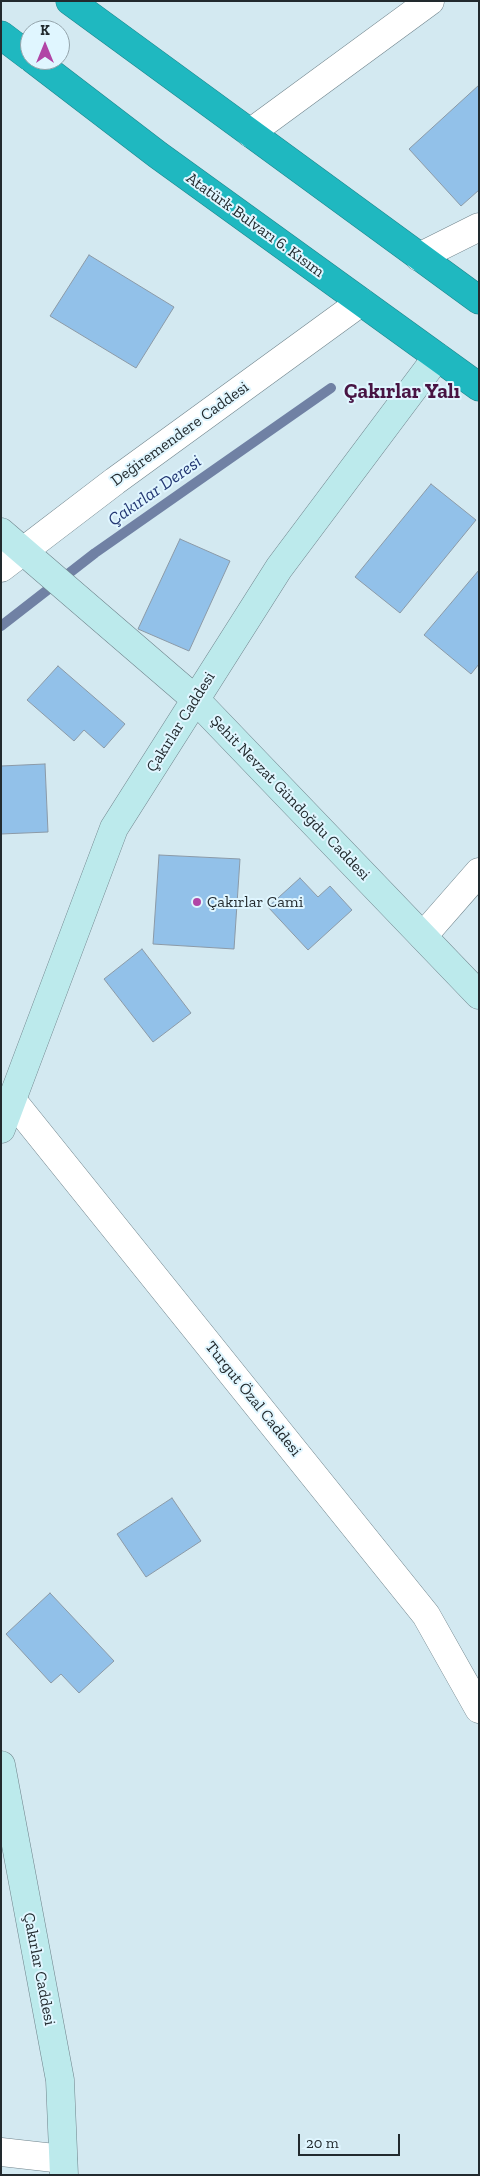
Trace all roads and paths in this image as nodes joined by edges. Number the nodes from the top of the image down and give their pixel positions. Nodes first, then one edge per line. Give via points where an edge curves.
1 (70, 1) edge
2 (430, 1) edge
3 (1, 36) edge
4 (20, 50) edge
5 (47, 70) edge
6 (250, 133) junction
7 (479, 227) edge
8 (419, 257) junction
9 (479, 300) edge
10 (361, 302) junction
11 (436, 357) junction
12 (479, 388) edge
13 (1, 532) edge
14 (32, 558) junction
15 (1, 568) edge
16 (195, 699) junction
17 (479, 872) edge
18 (423, 936) junction
19 (479, 995) edge
20 (12, 1100) junction
21 (1, 1129) edge
22 (479, 1709) edge
23 (1, 1765) edge
24 (1, 2152) edge
25 (64, 2167) edge

1 - 6 highway
2 - 6 street
3 - 4 highway
5 - 10 highway, Atatürk Bulvarı 6. Kısım
6 - 8 highway
7 - 8 street
8 - 9 highway
10 - 11 highway, Atatürk Bulvarı 6. Kısım
10 - 14 street, Değiremendere Caddesi via 115,481
11 - 12 highway, Atatürk Bulvarı 6. Kısım
11 - 16 street, Çakırlar Caddesi via 279,568
13 - 14 street, Şehit Nevzat Gündoğdu Caddesi
14 - 15 street, Değiremendere Caddesi
14 - 16 street, Şehit Nevzat Gündoğdu Caddesi
16 - 18 street, Şehit Nevzat Gündoğdu Caddesi
16 - 20 street, Çakırlar Caddesi via 114,828
17 - 18 street
18 - 19 street, Şehit Nevzat Gündoğdu Caddesi
20 - 21 street, Çakırlar Caddesi
20 - 22 street, Turgut Özal Caddesi via 426,1614
23 - 25 street, Çakırlar Caddesi via 60,2080
24 - 25 street

